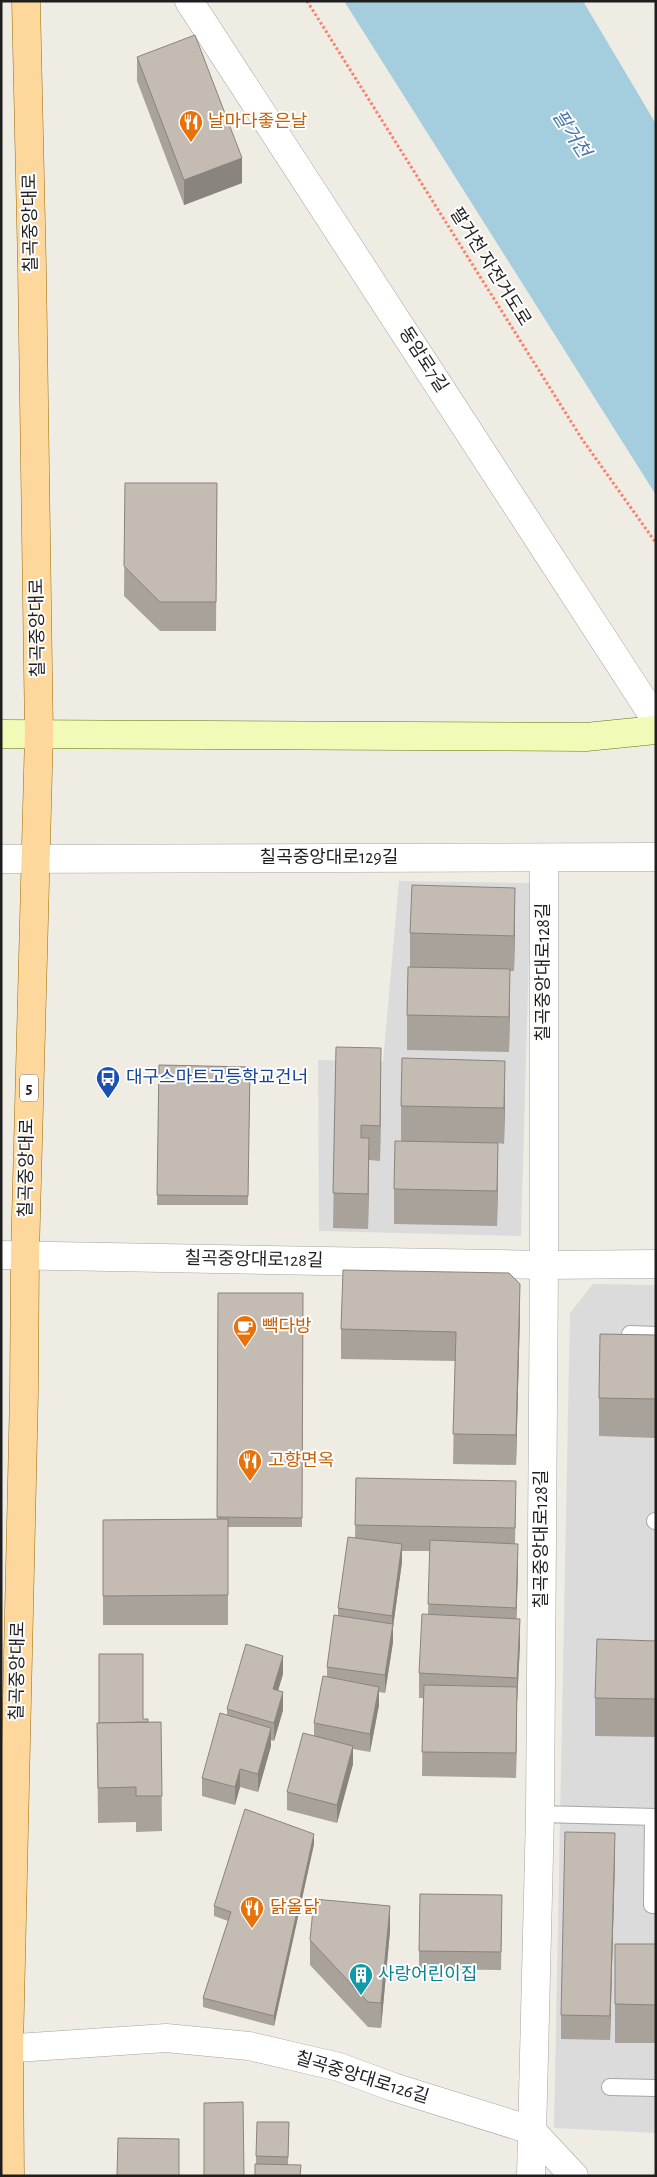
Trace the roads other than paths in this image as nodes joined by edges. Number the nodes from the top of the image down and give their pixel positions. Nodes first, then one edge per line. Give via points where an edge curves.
1 (26, 1) edge
2 (189, 1) edge
3 (656, 720) edge
4 (656, 730) edge
5 (1, 734) edge
6 (39, 734) junction
7 (656, 857) edge
8 (1, 859) edge
9 (34, 859) junction
10 (544, 859) junction
11 (13, 1255) edge
12 (656, 1264) edge
13 (544, 1265) junction
14 (630, 1334) edge
15 (656, 1335) edge
16 (540, 1814) junction
17 (654, 1817) edge
18 (656, 1905) edge
19 (5, 2049) edge
20 (610, 2087) dead end
21 (656, 2088) edge
22 (531, 2130) junction
23 (10, 2176) edge
24 (531, 2176) edge
25 (574, 2176) edge

1 - 6 main road, 칠곡중앙대로 / 5
2 - 3 street, 동암로7길
4 - 6 main road via 586,738
5 - 6 main road
6 - 9 main road, 칠곡중앙대로 / 5
7 - 10 street, 칠곡중앙대로129길
8 - 9 street, 칠곡중앙대로129길
9 - 10 street, 칠곡중앙대로129길
9 - 11 main road, 칠곡중앙대로 / 5
10 - 13 street, 칠곡중앙대로128길
11 - 13 street, 칠곡중앙대로128길
11 - 19 main road, 칠곡중앙대로 / 5 via 24,1412
12 - 13 street, 칠곡중앙대로128길
13 - 16 street, 칠곡중앙대로128길
14 - 15 lane
16 - 17 lane
16 - 22 street
17 - 18 lane via 652,1905
19 - 22 street, 칠곡중앙대로126길 via 166,2038 250,2046 339,2067
19 - 23 main road, 칠곡중앙대로 / 5
20 - 21 lane
22 - 24 street
22 - 25 street, 칠곡중앙대로126길

